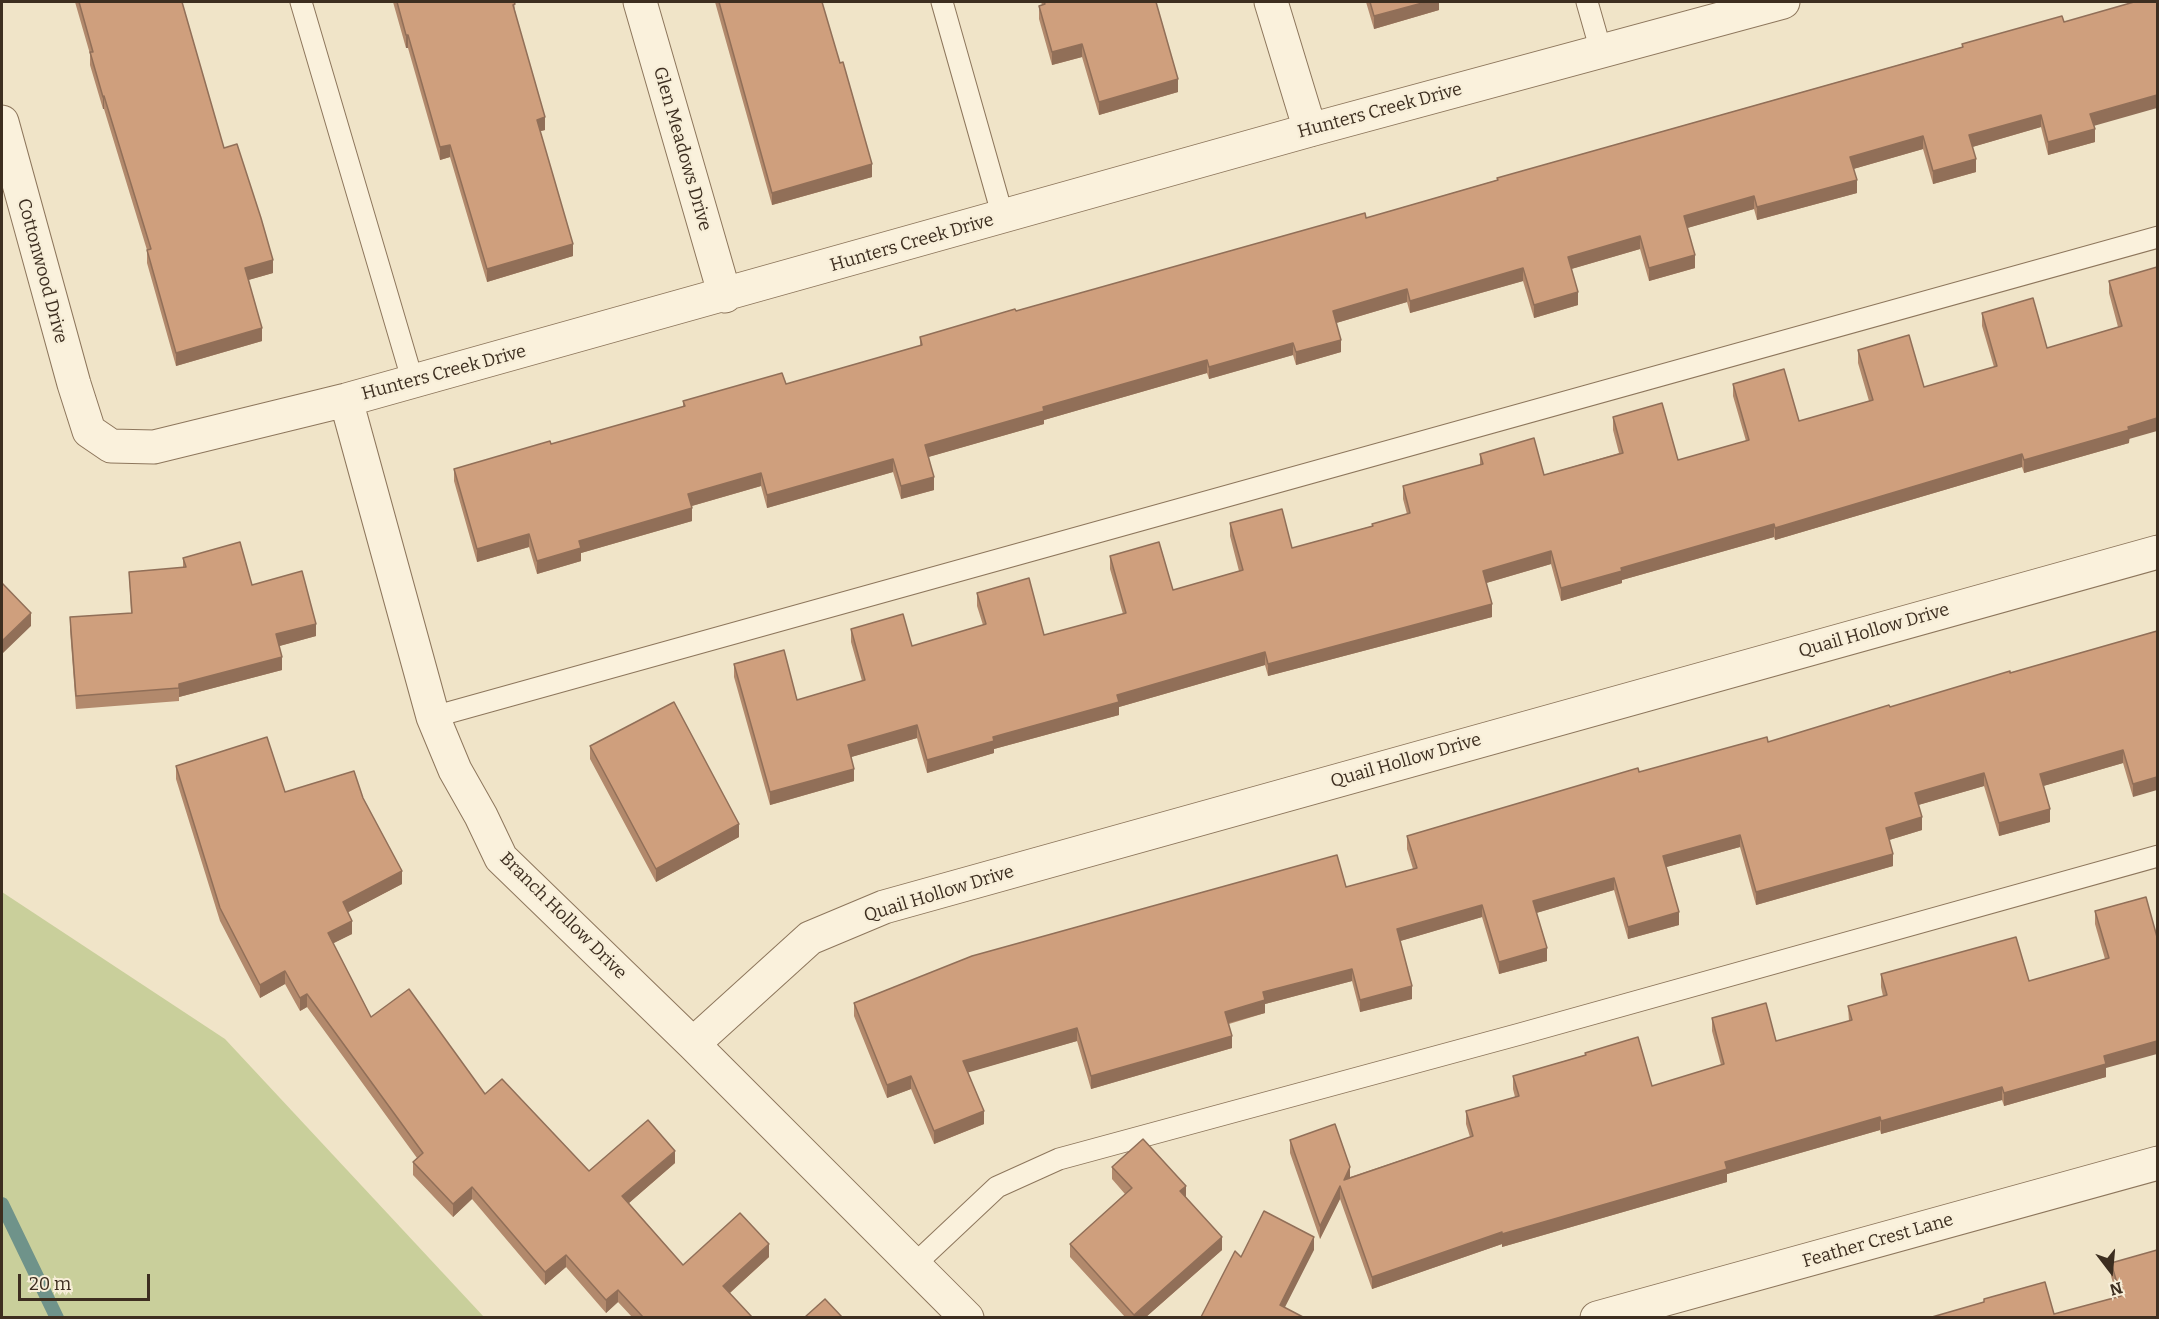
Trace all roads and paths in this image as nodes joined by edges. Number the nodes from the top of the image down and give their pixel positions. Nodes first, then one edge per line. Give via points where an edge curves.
1 (301, 2) edge
2 (640, 2) edge
3 (942, 2) edge
4 (1271, 2) edge
5 (1587, 2) edge
6 (1783, 2) edge
7 (1601, 51) junction
8 (2, 122) edge
9 (1310, 130) junction
10 (1004, 217) junction
11 (2157, 237) edge
12 (724, 296) junction
13 (413, 382) junction
14 (74, 384) joint
15 (346, 400) junction
16 (2157, 552) edge
17 (434, 717) junction
18 (2157, 856) edge
19 (693, 1044) junction
20 (2157, 1162) edge
21 (915, 1265) junction
22 (967, 1317) edge
23 (1597, 1317) edge

1 - 13 lane
2 - 12 street, Glen Meadows Drive
3 - 10 lane
4 - 9 street
5 - 7 lane
6 - 7 street, Hunters Creek Drive
7 - 9 street, Hunters Creek Drive
8 - 14 street, Cottonwood Drive
9 - 10 street, Hunters Creek Drive
10 - 12 street, Hunters Creek Drive
11 - 17 lane
12 - 13 street, Hunters Creek Drive
13 - 15 street, Hunters Creek Drive
14 - 15 street, Hunters Creek Drive via 89,431 111,446 154,447
15 - 17 street, Branch Hollow Drive
16 - 19 street, Quail Hollow Drive via 884,907 810,938
17 - 19 street, Branch Hollow Drive via 455,771 501,858
18 - 21 lane via 1059,1160 998,1187
19 - 21 street, Branch Hollow Drive
20 - 23 street, Feather Crest Lane
21 - 22 street, Branch Hollow Drive

